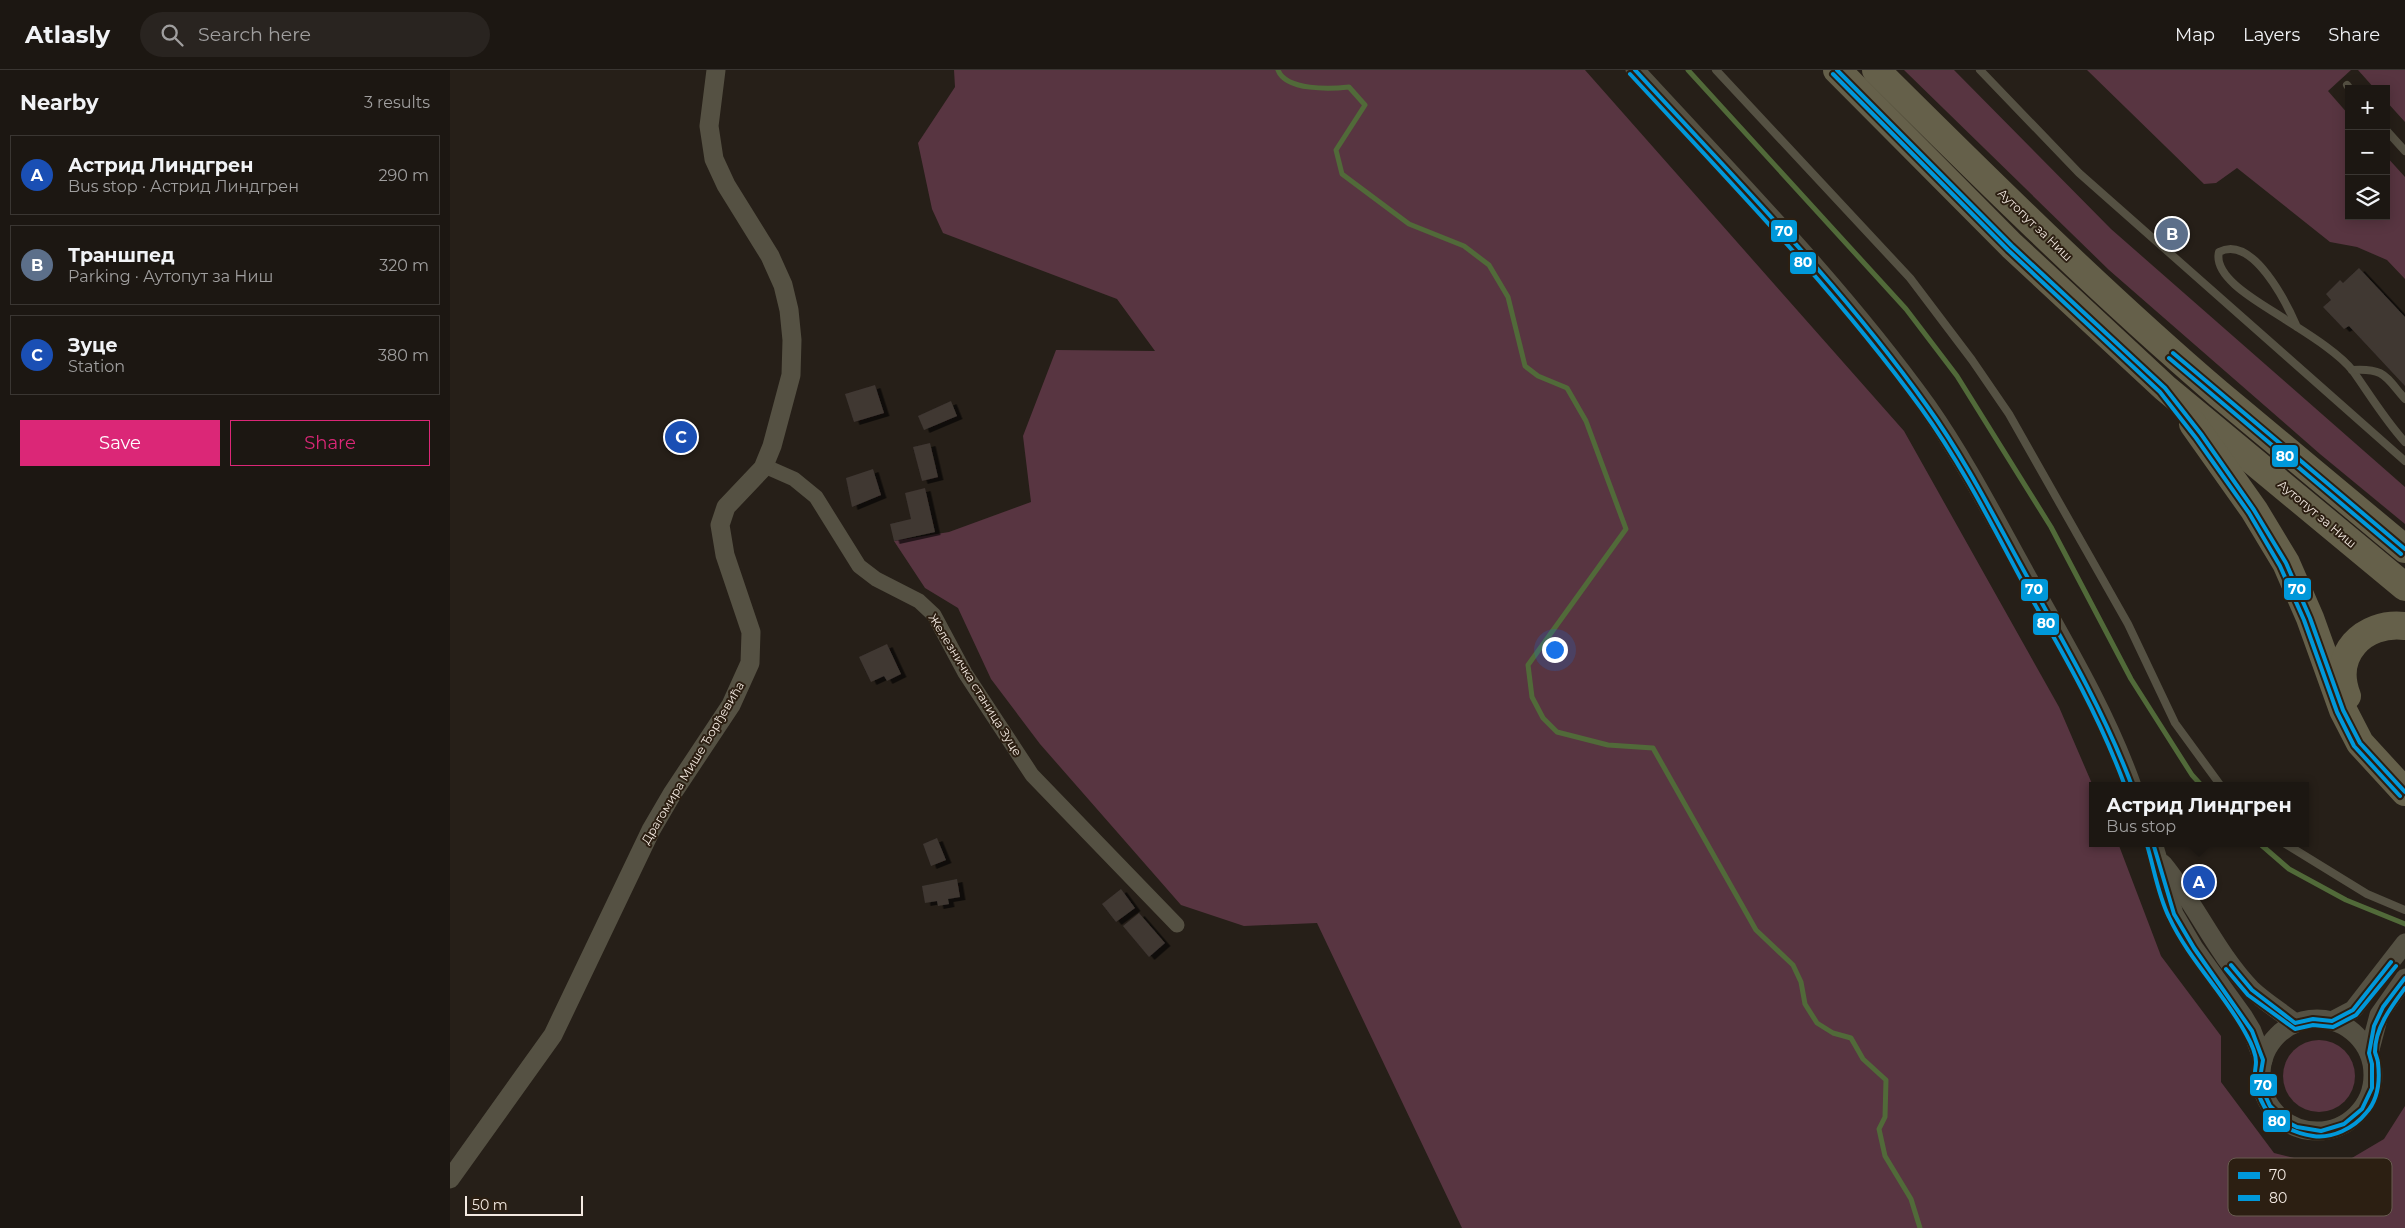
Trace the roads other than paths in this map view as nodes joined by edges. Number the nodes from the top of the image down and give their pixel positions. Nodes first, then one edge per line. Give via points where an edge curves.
1 (716, 70) edge
2 (1635, 70) edge
3 (1716, 70) edge
4 (1837, 70) edge
5 (1876, 70) edge
6 (1980, 70) edge
7 (2390, 134) edge
8 (2405, 151) edge
9 (2297, 327) junction
10 (2352, 370) junction
11 (2165, 388) junction
12 (2405, 399) edge
13 (2405, 442) edge
14 (2405, 461) edge
15 (763, 468) junction
16 (2405, 549) edge
17 (2405, 587) edge
18 (2405, 626) edge
19 (2405, 776) edge
20 (2130, 782) edge
21 (2218, 782) edge
22 (2405, 792) edge
23 (2291, 847) edge
24 (2156, 852) edge
25 (2405, 910) edge
26 (1177, 925) dead end
27 (2405, 943) edge
28 (2405, 978) edge
29 (2332, 1021) junction
30 (2295, 1023) junction
31 (2369, 1053) junction
32 (2263, 1060) junction
33 (450, 1179) edge

1 - 15 street, Драгомира Мише Ђорђевића via 709,126 714,159 726,185 770,256 783,285 789,310 791,375
2 - 20 street via 1836,290 1928,407 2058,631 2099,708
3 - 21 lane via 1910,278 1972,360 2009,414 2128,624 2175,723
4 - 11 highway, Аутопут за Ниш via 2012,246
5 - 16 highway, Аутопут за Ниш via 2128,312 2219,394
6 - 14 lane via 2079,173
7 - 8 lane
9 - 9 lane via 2241,290 2224,272 2218,258 2220,252 2234,249 2266,273 2278,287
9 - 10 lane
10 - 12 lane via 2376,370
10 - 13 lane
11 - 17 highway, Аутопут за Ниш
11 - 22 highway via 2202,434 2269,534 2307,610 2342,710 2360,743
15 - 26 street, Железничка станица Зуце via 804,486 816,496 859,566 876,579 920,602 934,615 966,673 1032,775
15 - 33 street, Драгомира Мише Ђорђевића via 726,506 720,525 724,555 752,632 750,663 744,680 651,830 553,1034
18 - 19 highway via 2379,628 2364,636 2353,644 2342,671 2344,688 2360,722
23 - 25 lane via 2367,894
24 - 30 street via 2234,968 2257,994
24 - 32 street via 2174,914 2243,1016
27 - 29 street via 2353,1010
28 - 31 street via 2379,1015
29 - 30 street via 2313,1019
29 - 31 street via 2350,1029
30 - 32 street via 2278,1034
31 - 32 street via 2372,1088 2362,1109 2344,1124 2321,1131 2287,1122 2270,1106 2262,1084

